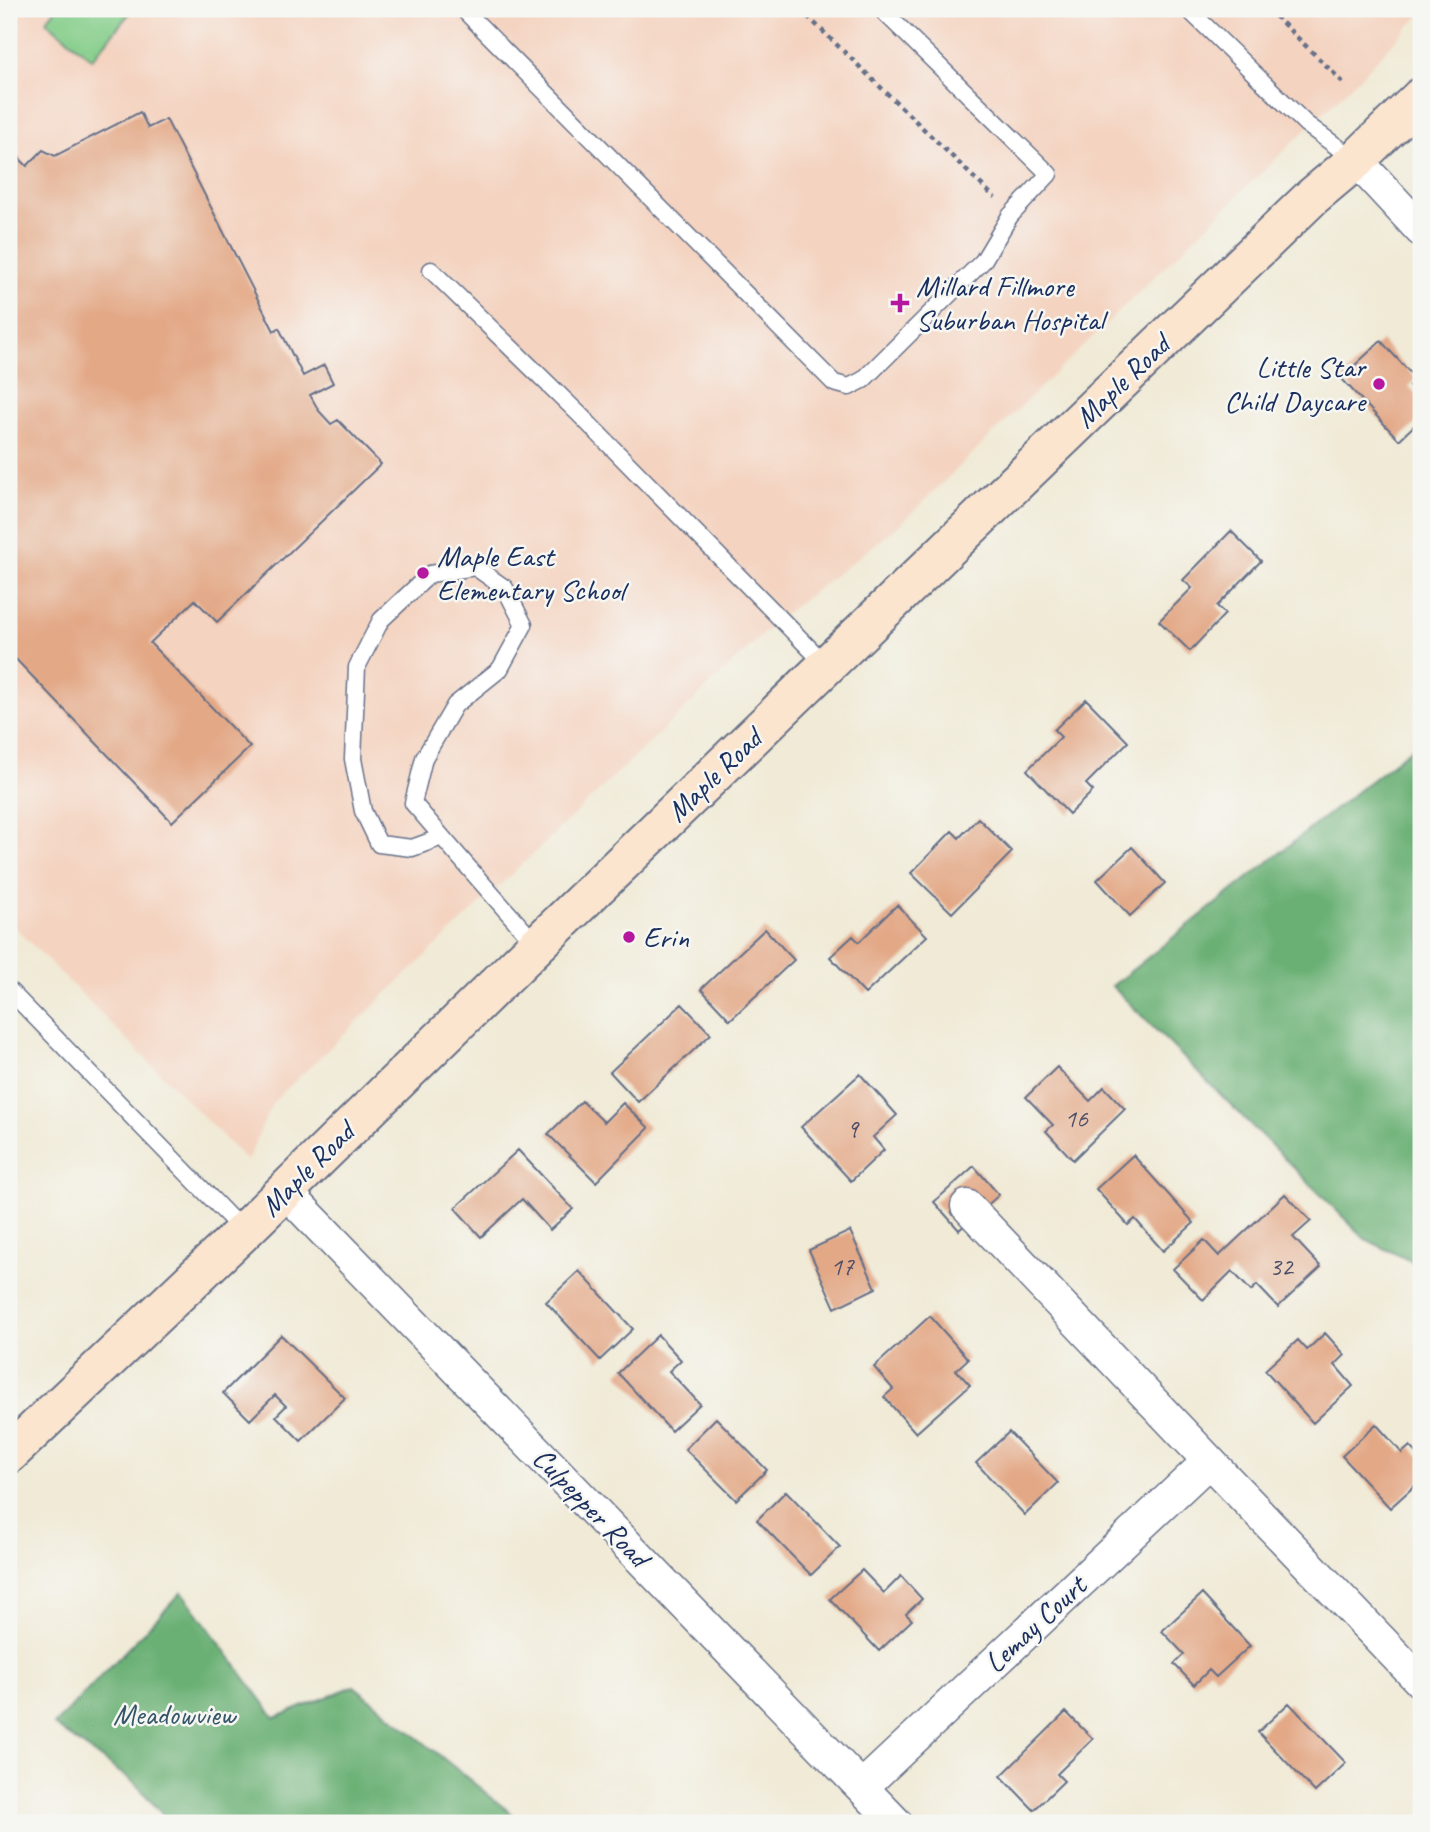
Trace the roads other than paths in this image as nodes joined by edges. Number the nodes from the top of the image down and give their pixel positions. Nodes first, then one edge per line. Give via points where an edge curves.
1 (463, 9) edge
2 (881, 9) edge
3 (1188, 9) edge
4 (1421, 97) edge
5 (1356, 160) junction
6 (1421, 230) edge
7 (431, 270) dead end
8 (827, 666) junction
9 (442, 837) junction
10 (537, 945) junction
11 (9, 990) edge
12 (285, 1191) junction
13 (967, 1206) dead end
14 (243, 1231) junction
15 (9, 1454) edge
16 (1209, 1461) junction
17 (1421, 1682) edge
18 (862, 1787) junction
19 (896, 1823) edge

1 - 2 lane via 834,383 849,387 863,380 984,261 1010,216 1049,174
3 - 5 lane via 1306,124
4 - 5 main road, Maple Road
5 - 6 street
5 - 8 main road, Maple Road via 1312,197
7 - 8 lane
8 - 10 main road, Maple Road
9 - 9 lane via 413,803 424,758 455,705 500,669 524,625 505,588 475,567 430,574 381,620 357,667 353,759 363,811 379,844 412,848
9 - 10 lane
10 - 12 main road, Maple Road
11 - 14 lane
12 - 14 main road, Maple Road
12 - 18 street, Culpepper Road
13 - 16 street
14 - 15 main road, Maple Road
16 - 17 street
16 - 18 street, Lemay Court
18 - 19 street, Culpepper Road

